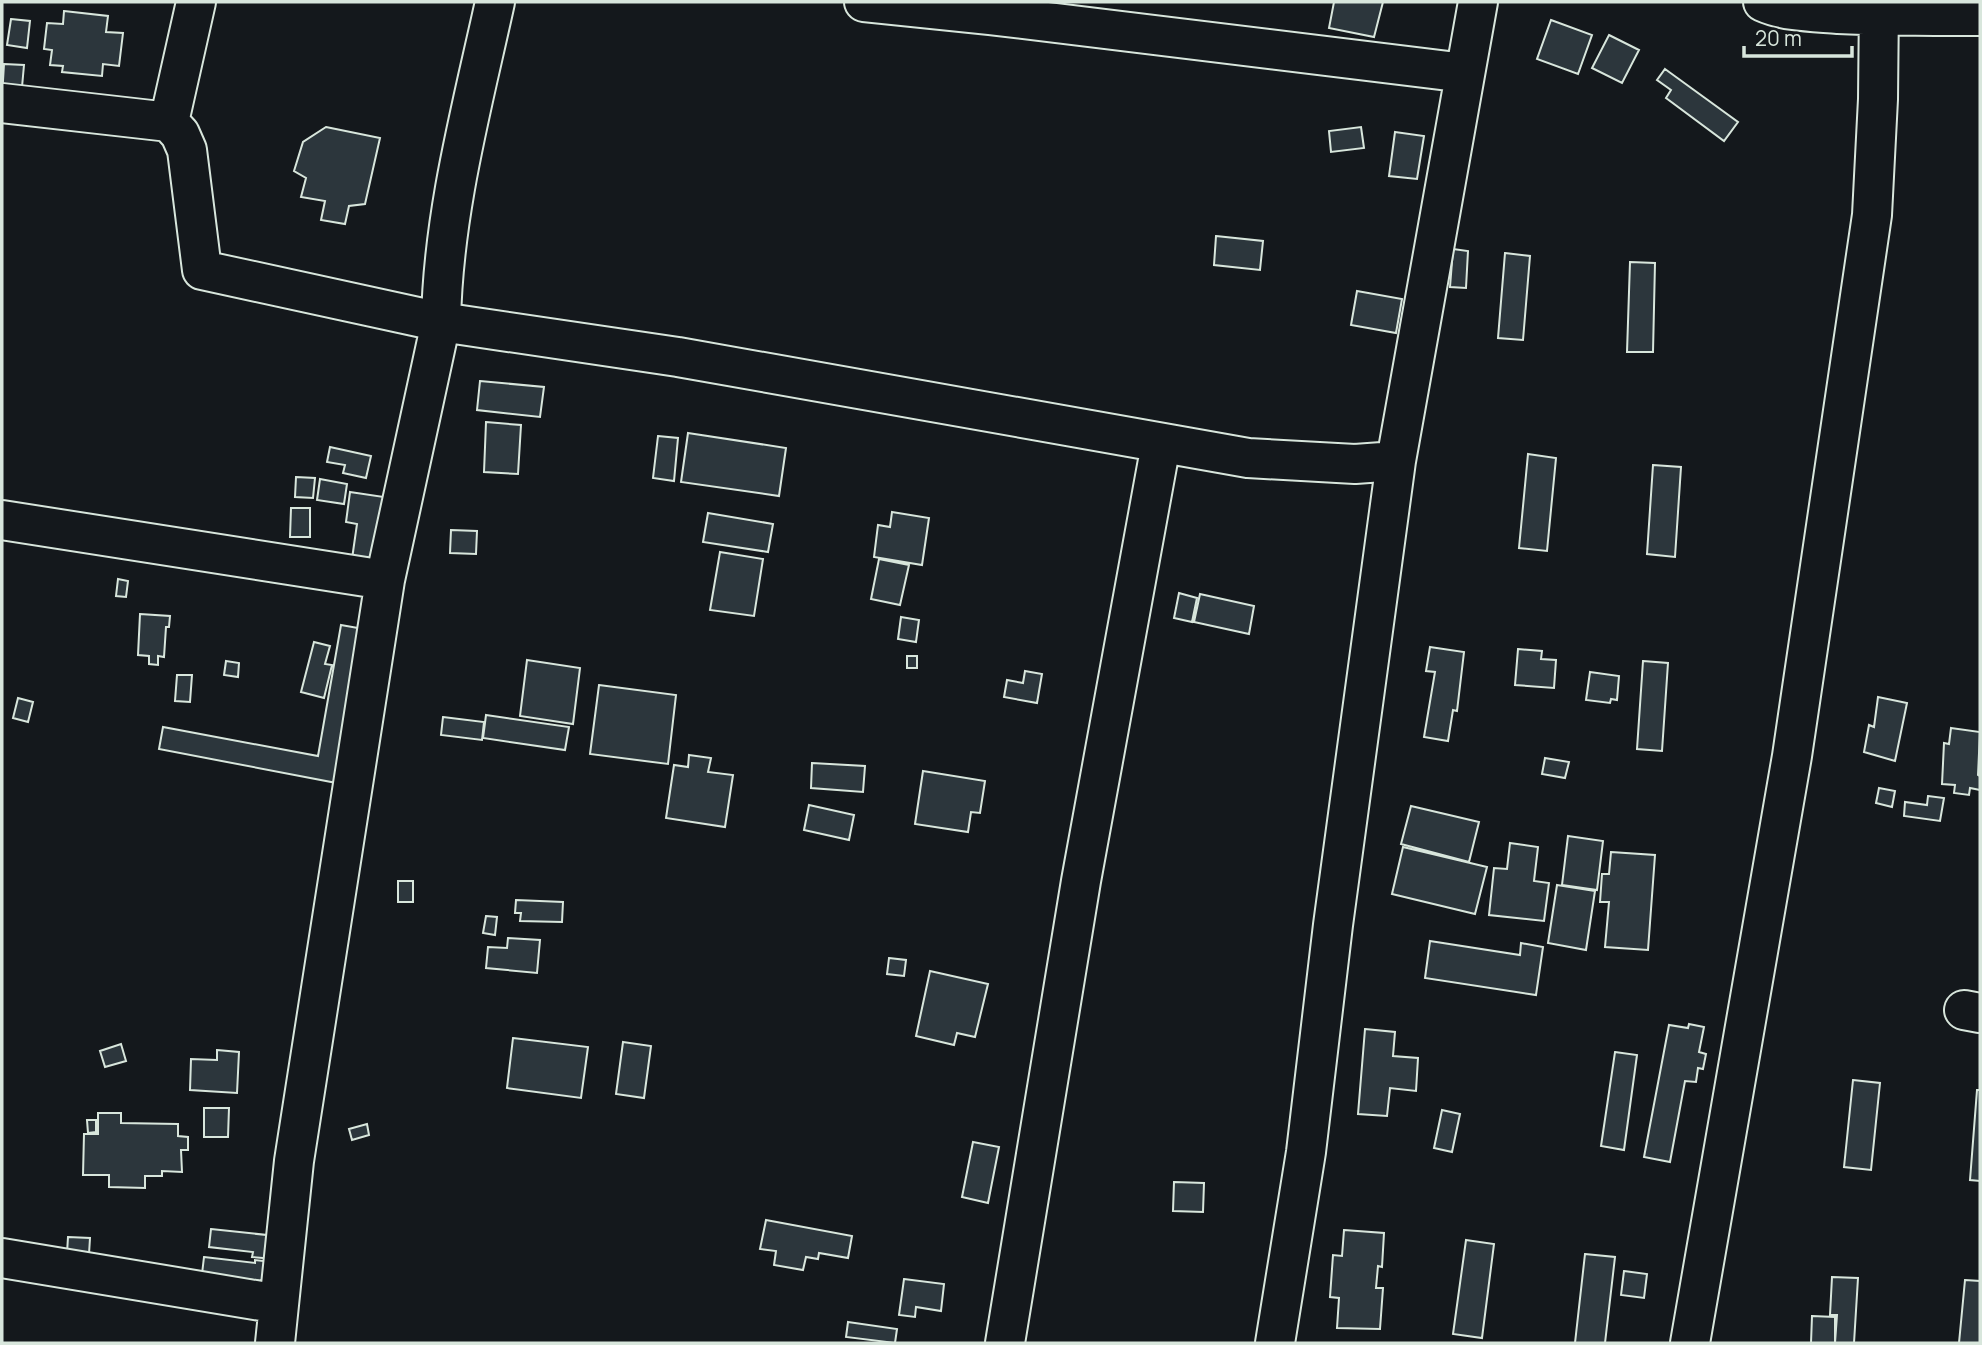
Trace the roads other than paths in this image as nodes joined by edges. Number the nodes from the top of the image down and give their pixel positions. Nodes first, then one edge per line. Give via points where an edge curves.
1 (196, 2) edge
2 (495, 2) edge
3 (864, 2) edge
4 (1478, 2) edge
5 (1763, 2) edge
6 (1879, 9) edge
7 (1980, 16) edge
8 (1465, 74) junction
9 (2, 103) edge
10 (169, 122) junction
11 (441, 322) junction
12 (1161, 444) junction
13 (1396, 461) junction
14 (2, 520) edge
15 (385, 580) junction
16 (2, 1258) edge
17 (279, 1304) junction
18 (275, 1343) edge
19 (1005, 1343) edge
20 (1275, 1343) edge
21 (1690, 1343) edge

1 - 10 street
2 - 11 street via 460,161 442,272
3 - 8 street
4 - 8 street
5 - 6 street via 1817,13
6 - 7 street
6 - 21 street via 1872,215 1792,757
8 - 13 street
9 - 10 street
10 - 11 street via 187,150 202,270
11 - 12 street via 678,357
11 - 15 street
12 - 13 street via 1306,463
12 - 19 street via 1080,881
13 - 20 street via 1306,1152
14 - 15 street
15 - 17 street via 294,1161
16 - 17 street
17 - 18 street

